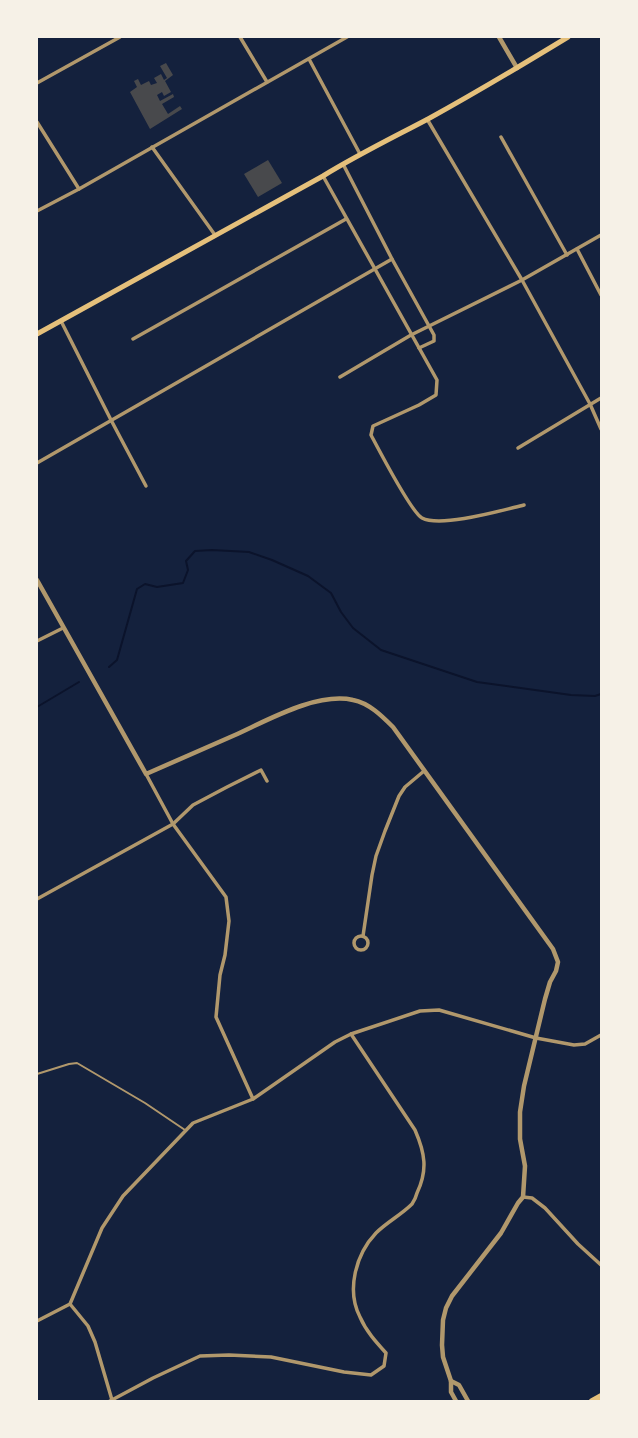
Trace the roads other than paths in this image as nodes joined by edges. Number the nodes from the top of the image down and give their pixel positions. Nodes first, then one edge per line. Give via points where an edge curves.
1 (120, 37) edge
2 (240, 37) edge
3 (347, 37) edge
4 (499, 37) edge
5 (568, 37) edge
6 (309, 58) junction
7 (517, 68) junction
8 (267, 82) junction
9 (37, 83) edge
10 (427, 119) junction
11 (37, 122) edge
12 (501, 137) dead end
13 (152, 147) junction
14 (360, 154) junction
15 (343, 164) junction
16 (323, 176) junction
17 (79, 189) junction
18 (37, 211) edge
19 (346, 219) junction
20 (215, 235) junction
21 (601, 235) edge
22 (577, 249) junction
23 (567, 255) junction
24 (392, 259) junction
25 (374, 269) junction
26 (522, 280) junction
27 (601, 295) edge
28 (61, 321) junction
29 (429, 326) junction
30 (37, 334) edge
31 (411, 335) junction
32 (133, 340) dead end
33 (419, 348) junction
34 (340, 377) dead end
35 (601, 398) edge
36 (590, 404) junction
37 (111, 420) junction
38 (601, 428) edge
39 (518, 448) dead end
40 (37, 463) edge
41 (146, 486) dead end
42 (524, 504) dead end
43 (37, 580) edge
44 (63, 628) junction
45 (37, 641) edge
46 (424, 771) junction
47 (146, 774) junction
48 (267, 781) dead end
49 (173, 824) junction
50 (37, 898) edge
51 (363, 936) junction
52 (351, 1034) junction
53 (601, 1035) edge
54 (536, 1038) junction
55 (37, 1074) edge
56 (253, 1099) junction
57 (186, 1131) junction
58 (523, 1197) junction
59 (601, 1265) edge
60 (70, 1304) junction
61 (37, 1321) edge
62 (451, 1381) junction
63 (601, 1396) edge
64 (111, 1400) edge
65 (456, 1401) edge
66 (468, 1401) edge
67 (592, 1401) edge

1 - 9 street
2 - 8 street
3 - 6 street
4 - 7 street
5 - 7 main road
6 - 8 street
6 - 14 street
7 - 10 main road
8 - 13 street
10 - 14 main road
10 - 26 street
11 - 17 street
12 - 23 street
13 - 17 street
13 - 20 street
14 - 15 main road
15 - 16 main road
15 - 24 street
16 - 19 street
16 - 20 main road
17 - 18 street
19 - 25 street
19 - 32 street
20 - 28 main road
21 - 22 street
22 - 23 street
22 - 27 street
23 - 26 street
24 - 25 street
24 - 29 street
25 - 31 street
25 - 37 street
26 - 29 street
26 - 36 street
28 - 30 main road
28 - 37 street
29 - 31 street
29 - 33 street via 434,341
31 - 33 street
31 - 34 street
33 - 42 street via 437,380 436,395 373,426 371,435 412,507 422,518 438,521 473,517
35 - 36 street
36 - 38 street
36 - 39 street
37 - 40 street
37 - 41 street
43 - 44 street
44 - 45 street
44 - 47 street
46 - 47 street via 393,727 381,715 369,706 353,700 336,700 319,701 293,709
46 - 51 street via 405,787 399,796 385,831 372,875
46 - 54 street via 553,949 558,962 545,999
47 - 49 street
48 - 49 street via 261,770 193,805
49 - 50 street
49 - 56 street via 226,897 229,921 218,986 216,1017
51 - 51 street via 368,940 368,945 364,949 358,949 354,941 358,936
52 - 54 street via 420,1011 439,1010
52 - 56 street via 335,1042
52 - 64 street via 415,1130 422,1146 425,1164 421,1185 412,1203 377,1232 365,1246 356,1268 353,1292 359,1316 372,1338 386,1354 384,1366 371,1375 271,1357 229,1354 200,1356
53 - 54 street via 585,1044
54 - 58 street via 520,1112 520,1139 525,1166
55 - 57 lane via 77,1064 145,1103
56 - 57 street via 193,1123
57 - 60 street via 123,1196 114,1209 102,1228
58 - 59 street via 532,1198 545,1208
58 - 62 street via 501,1233 452,1296 446,1308 442,1345
60 - 61 street
60 - 64 street via 88,1326 95,1342
62 - 65 street via 451,1392
62 - 66 street via 459,1385
63 - 67 highway

